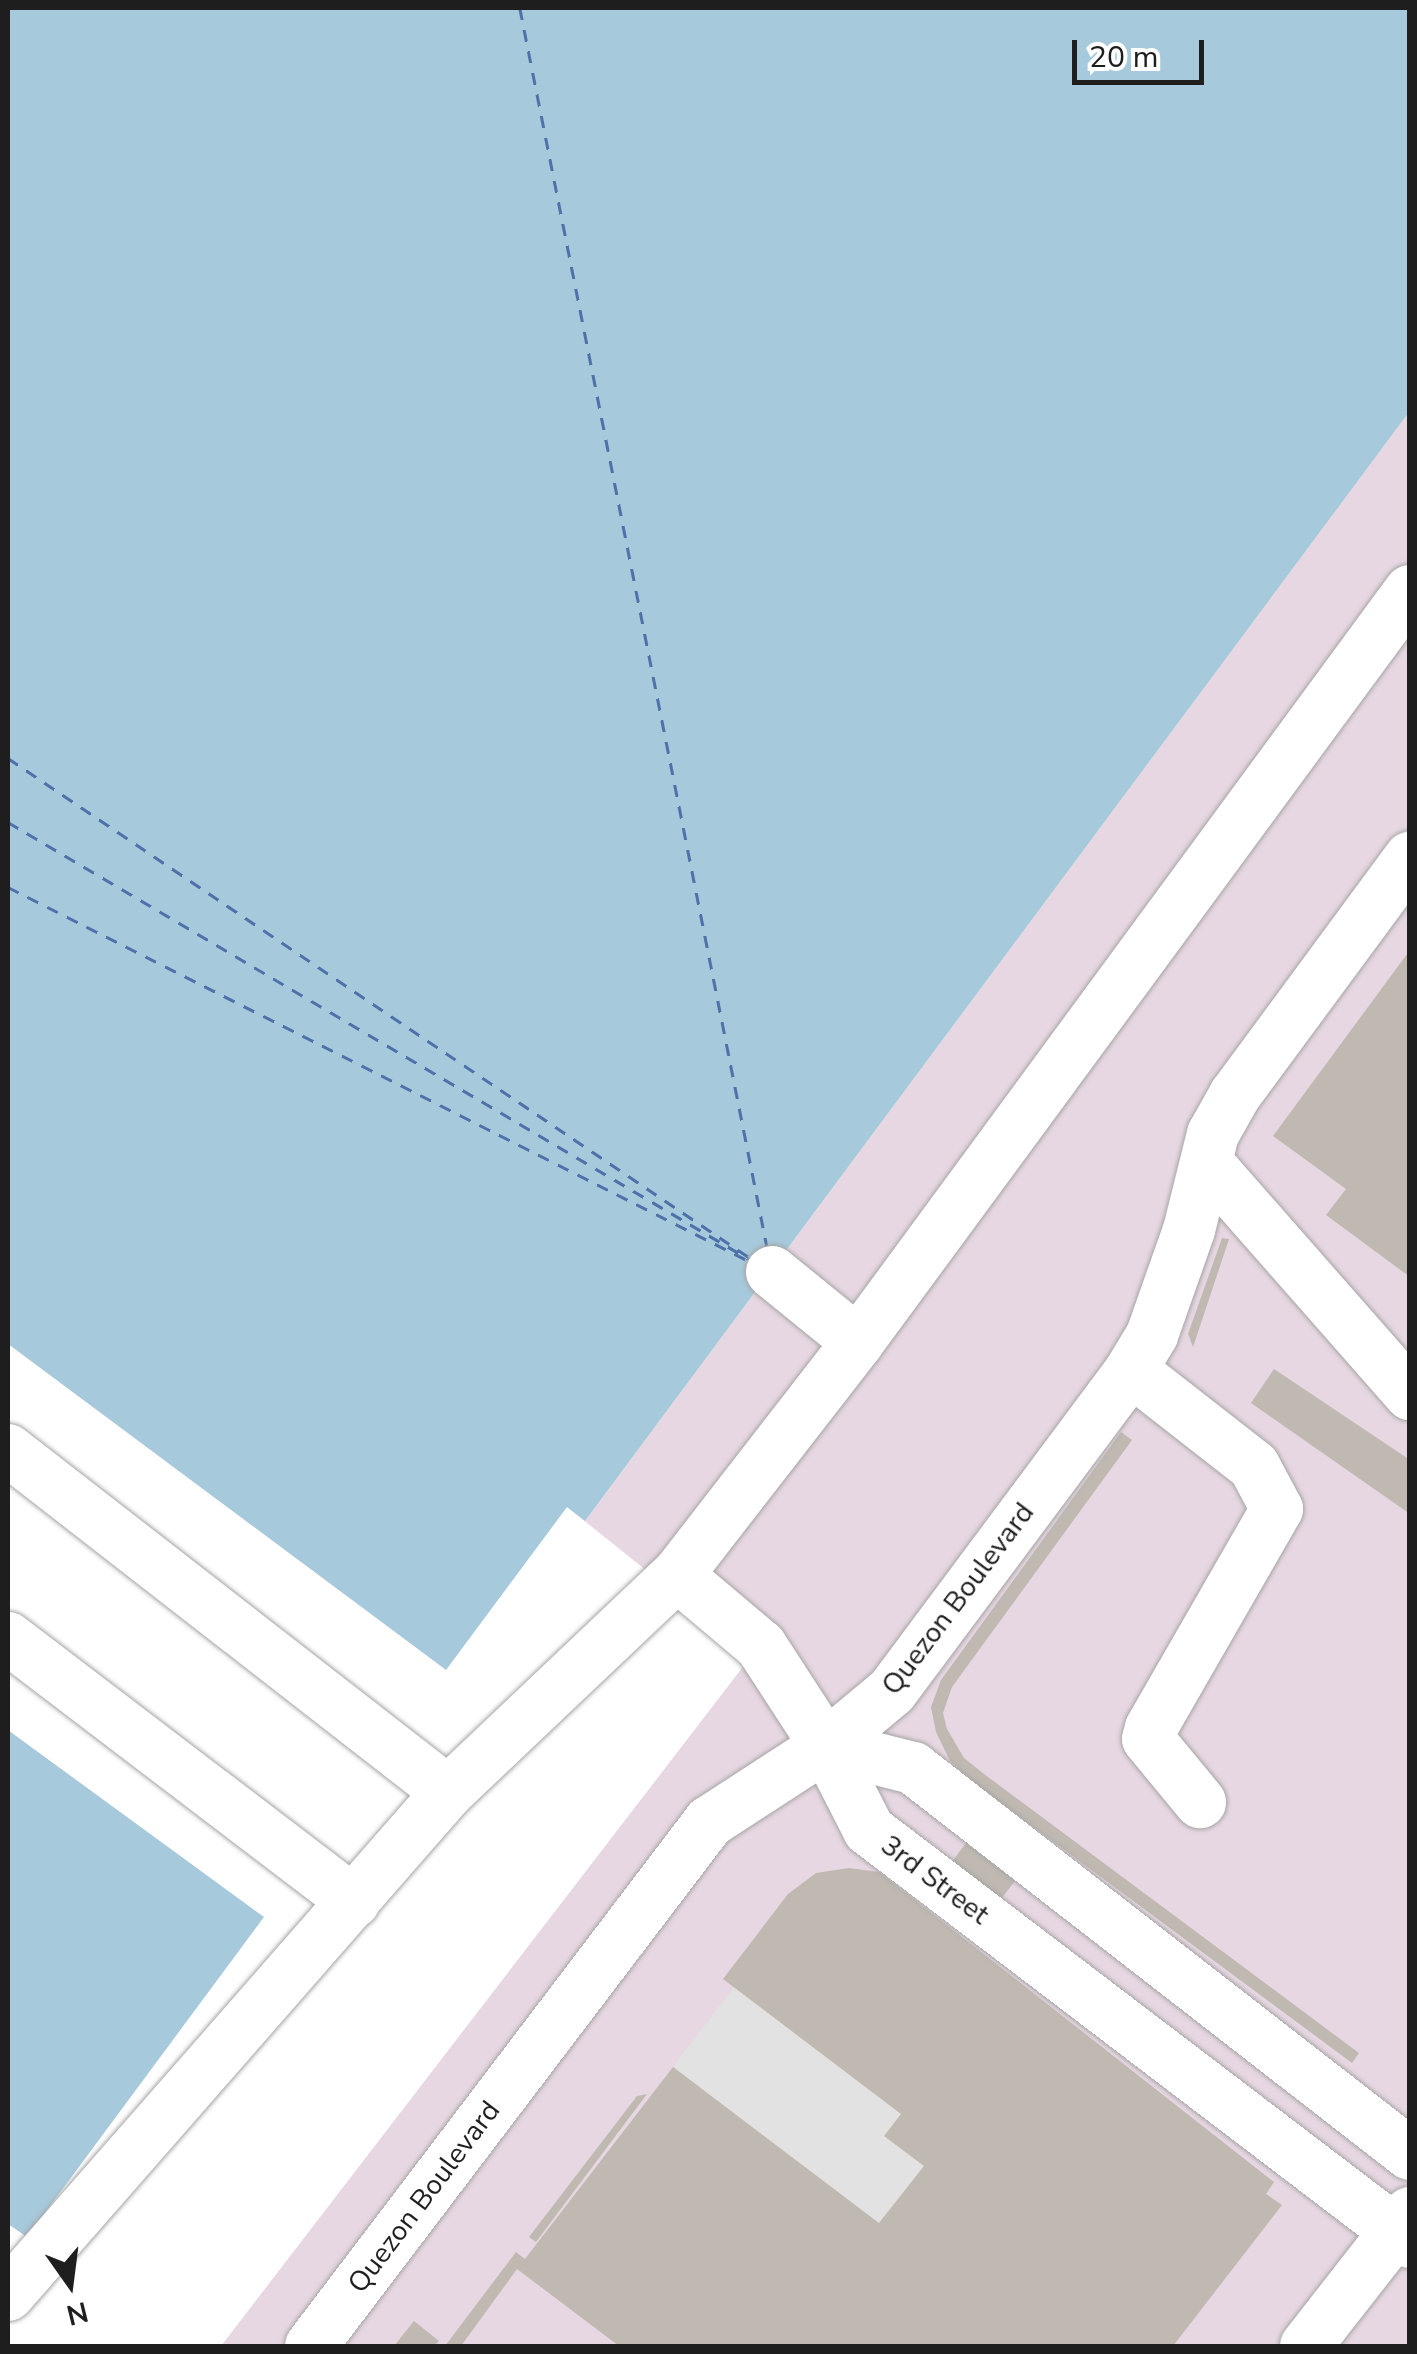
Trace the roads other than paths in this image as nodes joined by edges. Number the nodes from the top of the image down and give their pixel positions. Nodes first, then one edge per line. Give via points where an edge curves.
1 (1410, 591) edge
2 (1410, 858) edge
3 (1208, 1163) junction
4 (772, 1272) dead end
5 (858, 1342) junction
6 (1131, 1370) junction
7 (1410, 1394) edge
8 (8, 1450) edge
9 (677, 1575) junction
10 (8, 1638) edge
11 (826, 1746) junction
12 (448, 1792) junction
13 (1200, 1802) dead end
14 (354, 1902) junction
15 (1410, 2154) edge
16 (1405, 2229) edge
17 (8, 2295) edge
18 (310, 2346) edge
19 (1306, 2346) edge

1 - 5 street
2 - 3 street, Quezon Boulevard via 1235,1095 1214,1134
3 - 6 street, Quezon Boulevard via 1152,1335
3 - 7 street
4 - 5 street
5 - 9 street
6 - 11 street, Quezon Boulevard via 892,1692
6 - 13 street via 1254,1466 1278,1509 1148,1739
8 - 12 street
9 - 11 street, 3rd Street via 761,1646
9 - 12 street
10 - 14 street
11 - 15 street via 914,1768
11 - 16 street, 3rd Street via 869,1830
11 - 18 street, Quezon Boulevard via 709,1822
12 - 14 street
14 - 17 street
16 - 19 street

